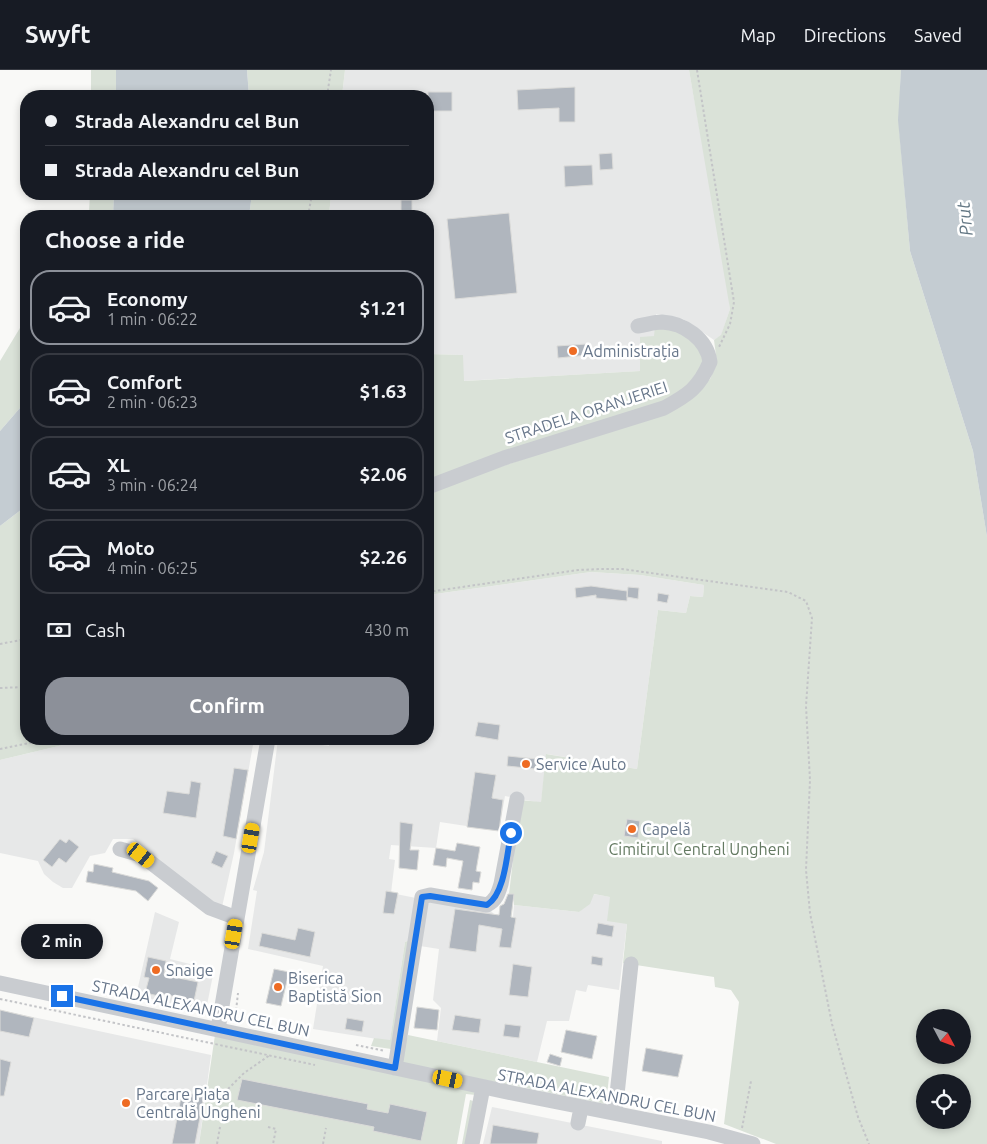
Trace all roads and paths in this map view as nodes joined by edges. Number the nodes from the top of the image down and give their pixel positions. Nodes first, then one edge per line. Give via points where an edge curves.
1 (331, 70) edge
2 (697, 70) edge
3 (328, 90) edge
4 (638, 326) dead end
5 (710, 362) junction
6 (434, 485) edge
7 (434, 591) edge
8 (20, 640) edge
9 (0, 644) edge
10 (20, 687) edge
11 (0, 688) edge
12 (20, 745) edge
13 (267, 745) edge
14 (0, 749) edge
15 (517, 799) dead end
16 (120, 849) dead end
17 (236, 918) junction
18 (630, 964) dead end
19 (0, 983) edge
20 (218, 1029) junction
21 (270, 1055) dead end
22 (395, 1068) junction
23 (751, 1081) dead end
24 (483, 1087) junction
25 (228, 1089) dead end
26 (581, 1108) junction
27 (615, 1113) junction
28 (578, 1123) dead end
29 (268, 1127) dead end
30 (220, 1128) dead end
31 (326, 1128) dead end
32 (724, 1140) edge
33 (746, 1142) edge
34 (217, 1144) edge
35 (273, 1144) edge
36 (323, 1144) edge
37 (472, 1144) edge
38 (869, 1144) edge

1 - 3 path
2 - 5 path via 734,302 730,324
4 - 5 street via 661,322 680,326 704,344
5 - 6 street, STRADELA ORANJERIEI via 702,381 694,389 664,408 504,458
7 - 38 path via 578,570 612,569 788,592 806,601 812,618 806,706 810,780 806,870 810,913 832,1024 858,1117
8 - 9 path
10 - 11 path
12 - 14 path
13 - 17 street
15 - 22 street via 501,884 493,902 487,905 422,897
16 - 17 street via 141,855 204,904
17 - 20 street
18 - 27 street
19 - 20 street, STRADA ALEXANDRU CEL BUN
20 - 22 street, STRADA ALEXANDRU CEL BUN
21 - 25 path
22 - 24 street, STRADA ALEXANDRU CEL BUN
23 - 33 path
24 - 26 street, STRADA ALEXANDRU CEL BUN
24 - 37 street
26 - 27 street, STRADA ALEXANDRU CEL BUN
26 - 28 street
27 - 32 street, STRADA ALEXANDRU CEL BUN
29 - 35 path via 276,1129
30 - 34 path
31 - 36 path
32 - 33 street, STRADA ALEXANDRU CEL BUN

